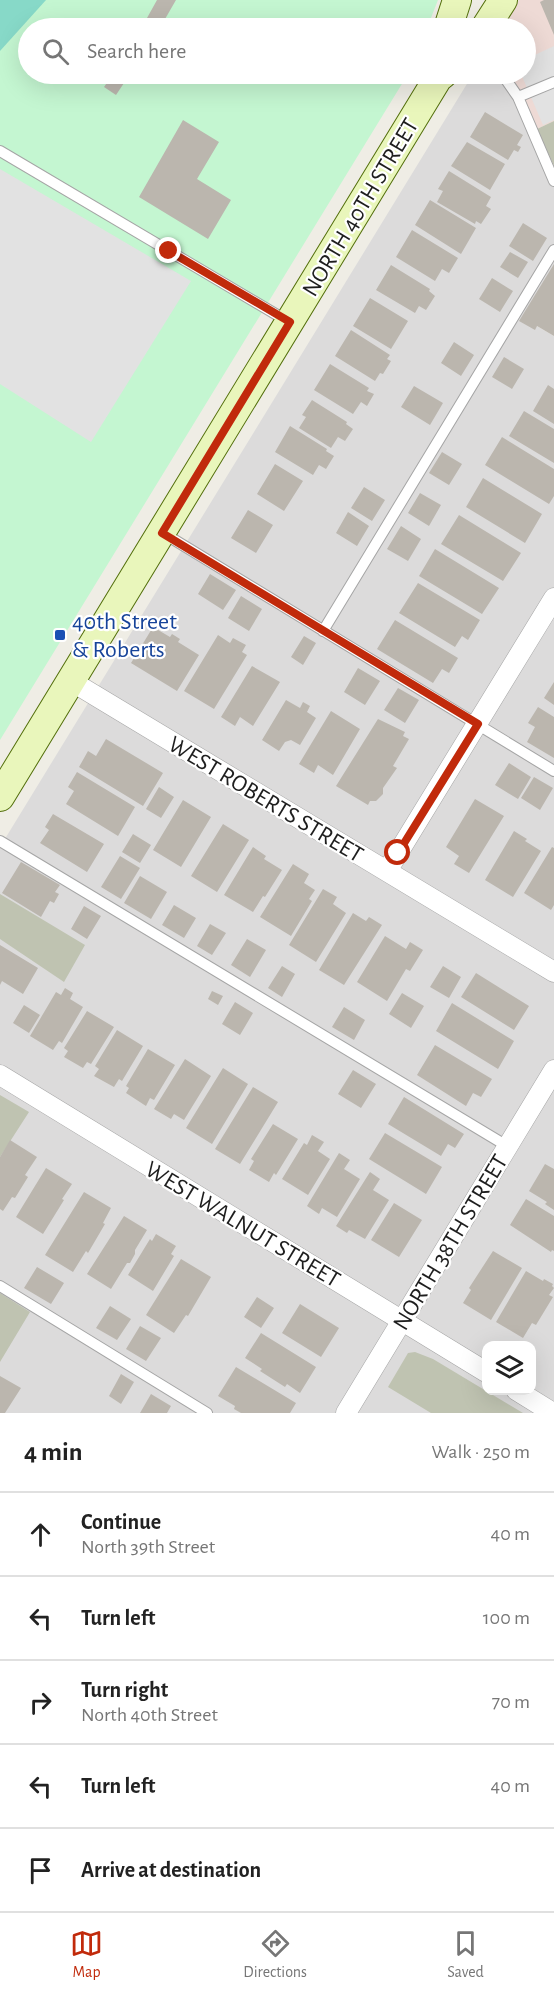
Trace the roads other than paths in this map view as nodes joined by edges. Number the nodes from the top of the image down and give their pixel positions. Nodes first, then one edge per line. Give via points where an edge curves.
1 (457, 0) edge
2 (503, 0) edge
3 (451, 18) edge
4 (491, 18) edge
5 (554, 82) edge
6 (435, 84) edge
7 (509, 84) edge
8 (518, 97) junction
9 (0, 151) edge
10 (554, 181) edge
11 (554, 250) edge
12 (290, 322) junction
13 (162, 533) junction
14 (554, 598) edge
15 (323, 631) junction
16 (71, 681) junction
17 (478, 724) junction
18 (554, 771) edge
19 (0, 797) edge
20 (0, 841) edge
21 (387, 871) junction
22 (554, 972) edge
23 (554, 1070) edge
24 (0, 1075) edge
25 (507, 1146) junction
26 (0, 1286) edge
27 (403, 1321) junction
28 (482, 1370) edge
29 (524, 1395) edge
30 (207, 1413) edge
31 (346, 1413) edge
32 (553, 1413) edge

1 - 3 street
2 - 4 street
5 - 8 lane
6 - 12 street, NORTH 40TH STREET
7 - 8 lane
8 - 10 lane
9 - 12 lane
11 - 15 lane
12 - 13 street, NORTH 40TH STREET
13 - 15 lane
13 - 16 street, NORTH 40TH STREET
14 - 17 street
15 - 17 lane
16 - 19 street, NORTH 40TH STREET
16 - 21 street, WEST ROBERTS STREET
17 - 18 lane
17 - 21 street
20 - 25 lane
21 - 22 street, WEST ROBERTS STREET
23 - 25 street, NORTH 38TH STREET
24 - 27 street, WEST WALNUT STREET
25 - 27 street, NORTH 38TH STREET
26 - 30 lane
27 - 28 street, WEST WALNUT STREET
27 - 31 street, NORTH 38TH STREET
29 - 32 street

